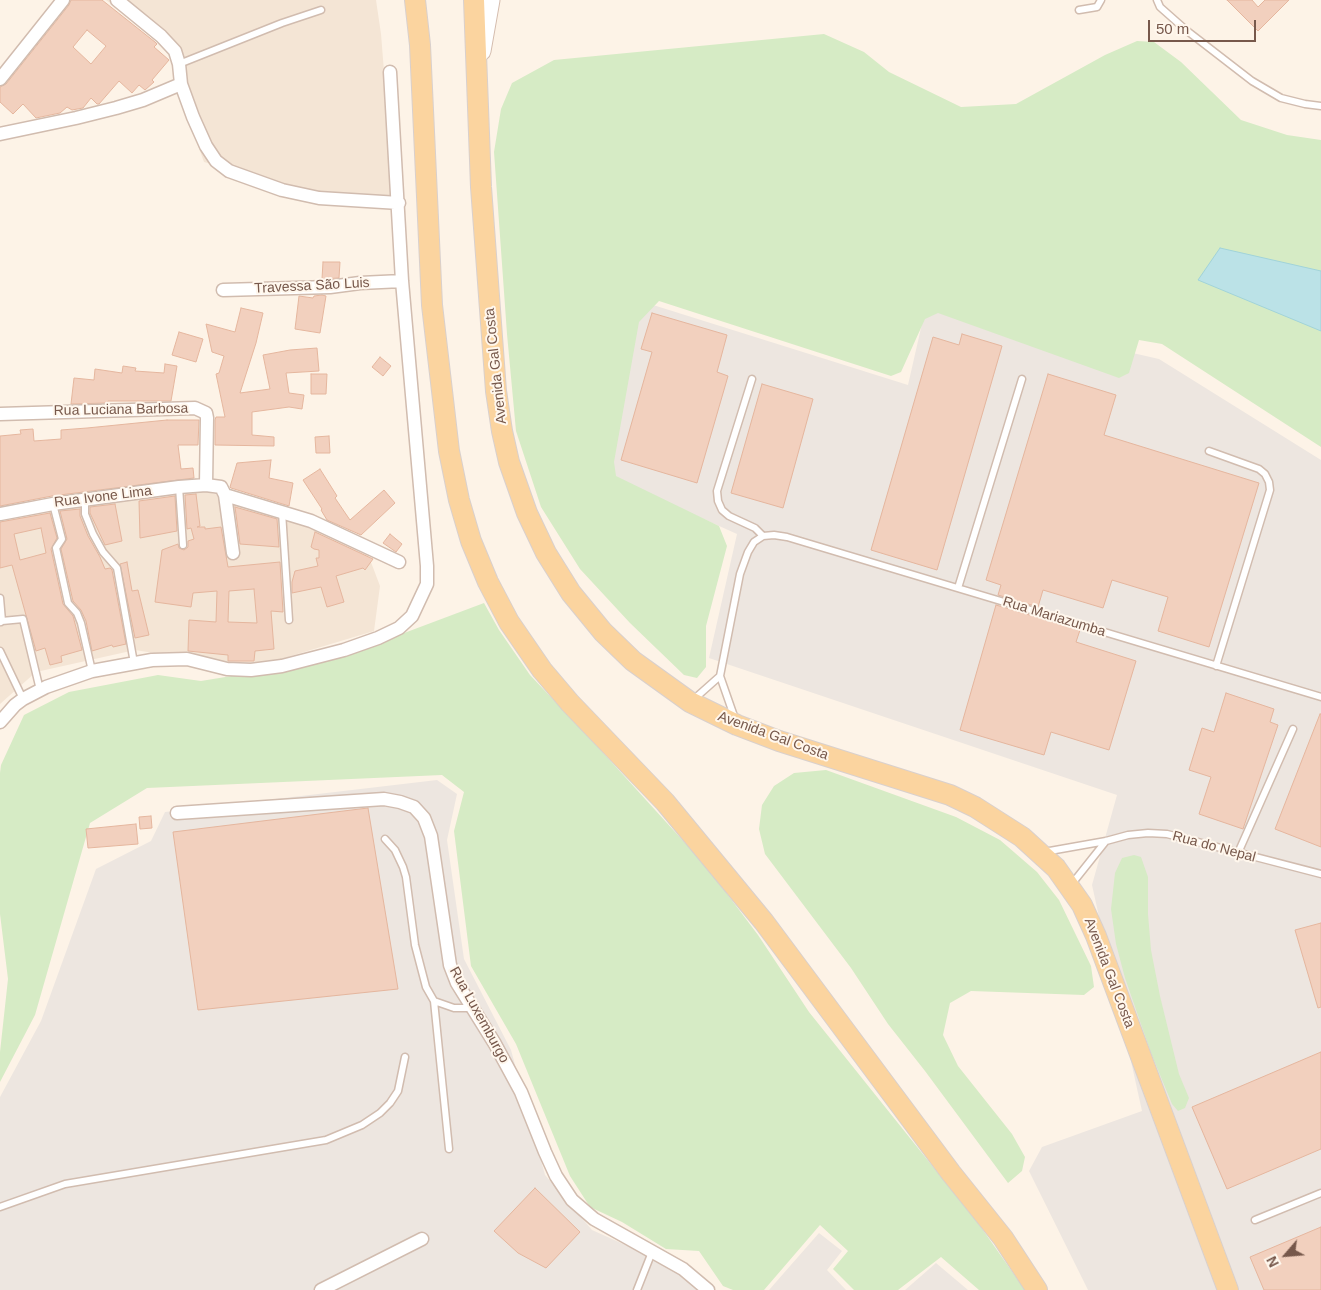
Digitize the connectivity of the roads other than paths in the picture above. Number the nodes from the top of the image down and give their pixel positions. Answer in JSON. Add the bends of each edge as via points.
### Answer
{"nodes":[{"id":1,"x":63,"y":0,"type":"edge"},
{"id":2,"x":117,"y":0,"type":"edge"},
{"id":3,"x":416,"y":0,"type":"edge"},
{"id":4,"x":474,"y":0,"type":"edge"},
{"id":5,"x":490,"y":0,"type":"edge"},
{"id":6,"x":1101,"y":0,"type":"edge"},
{"id":7,"x":1157,"y":0,"type":"edge"},
{"id":8,"x":321,"y":10,"type":"dead end"},
{"id":9,"x":1079,"y":10,"type":"dead end"},
{"id":10,"x":179,"y":64,"type":"junction"},
{"id":11,"x":390,"y":72,"type":"dead end"},
{"id":12,"x":0,"y":79,"type":"edge"},
{"id":13,"x":476,"y":82,"type":"junction"},
{"id":14,"x":181,"y":84,"type":"junction"},
{"id":15,"x":1321,"y":106,"type":"edge"},
{"id":16,"x":0,"y":134,"type":"edge"},
{"id":17,"x":399,"y":203,"type":"junction"},
{"id":18,"x":402,"y":281,"type":"junction"},
{"id":19,"x":223,"y":290,"type":"dead end"},
{"id":20,"x":752,"y":379,"type":"dead end"},
{"id":21,"x":1022,"y":379,"type":"dead end"},
{"id":22,"x":0,"y":414,"type":"edge"},
{"id":23,"x":1208,"y":451,"type":"dead end"},
{"id":24,"x":206,"y":485,"type":"junction"},
{"id":25,"x":179,"y":487,"type":"junction"},
{"id":26,"x":225,"y":495,"type":"junction"},
{"id":27,"x":85,"y":500,"type":"junction"},
{"id":28,"x":53,"y":504,"type":"junction"},
{"id":29,"x":282,"y":512,"type":"junction"},
{"id":30,"x":0,"y":514,"type":"edge"},
{"id":31,"x":763,"y":536,"type":"junction"},
{"id":32,"x":183,"y":545,"type":"dead end"},
{"id":33,"x":233,"y":553,"type":"dead end"},
{"id":34,"x":399,"y":562,"type":"dead end"},
{"id":35,"x":958,"y":588,"type":"junction"},
{"id":36,"x":0,"y":598,"type":"edge"},
{"id":37,"x":289,"y":620,"type":"dead end"},
{"id":38,"x":1,"y":622,"type":"edge"},
{"id":39,"x":0,"y":651,"type":"edge"},
{"id":40,"x":134,"y":663,"type":"junction"},
{"id":41,"x":1216,"y":666,"type":"junction"},
{"id":42,"x":92,"y":671,"type":"junction"},
{"id":43,"x":720,"y":676,"type":"junction"},
{"id":44,"x":40,"y":690,"type":"junction"},
{"id":45,"x":1321,"y":697,"type":"edge"},
{"id":46,"x":23,"y":699,"type":"junction"},
{"id":47,"x":690,"y":702,"type":"junction"},
{"id":48,"x":0,"y":722,"type":"edge"},
{"id":49,"x":737,"y":725,"type":"junction"},
{"id":50,"x":1293,"y":729,"type":"dead end"},
{"id":51,"x":177,"y":813,"type":"dead end"},
{"id":52,"x":385,"y":839,"type":"dead end"},
{"id":53,"x":1106,"y":841,"type":"junction"},
{"id":54,"x":1041,"y":852,"type":"junction"},
{"id":55,"x":1238,"y":853,"type":"junction"},
{"id":56,"x":1321,"y":874,"type":"edge"},
{"id":57,"x":1070,"y":886,"type":"junction"},
{"id":58,"x":434,"y":1001,"type":"junction"},
{"id":59,"x":472,"y":1008,"type":"junction"},
{"id":60,"x":405,"y":1057,"type":"dead end"},
{"id":61,"x":450,"y":1149,"type":"dead end"},
{"id":62,"x":1321,"y":1192,"type":"edge"},
{"id":63,"x":0,"y":1207,"type":"edge"},
{"id":64,"x":1255,"y":1220,"type":"dead end"},
{"id":65,"x":422,"y":1239,"type":"dead end"},
{"id":66,"x":652,"y":1251,"type":"junction"},
{"id":67,"x":321,"y":1290,"type":"edge"},
{"id":68,"x":637,"y":1290,"type":"edge"},
{"id":69,"x":708,"y":1290,"type":"edge"},
{"id":70,"x":1037,"y":1290,"type":"edge"},
{"id":71,"x":1228,"y":1290,"type":"edge"}],
"edges":[{"from":1,"to":12,"type":"street"},
{"from":2,"to":10,"type":"street","via":[[161,36],[174,51]]},
{"from":3,"to":70,"type":"main road","via":[[432,305],[449,451],[471,541],[488,582],[509,622],[542,670],[665,802],[764,922],[1003,1238]]},
{"from":4,"to":13,"type":"main road"},
{"from":5,"to":13,"type":"main road","name":"Avenida Gal Costa"},
{"from":6,"to":9,"type":"lane","via":[[1097,7]]},
{"from":7,"to":15,"type":"lane","via":[[1160,7],[1186,30],[1252,82],[1281,98]]},
{"from":8,"to":10,"type":"lane"},
{"from":10,"to":14,"type":"street"},
{"from":11,"to":17,"type":"street"},
{"from":13,"to":47,"type":"main road","name":"Avenida Gal Costa","via":[[496,391],[512,471],[546,553],[571,593],[602,632],[633,661]]},
{"from":14,"to":16,"type":"street","via":[[116,108]]},
{"from":14,"to":17,"type":"street","via":[[206,146],[216,161],[229,171],[282,190],[319,198]]},
{"from":17,"to":18,"type":"street"},
{"from":18,"to":19,"type":"street","name":"Travessa São Luis"},
{"from":18,"to":40,"type":"street","via":[[427,566],[427,584],[412,616],[378,638],[282,666],[227,669],[187,659]]},
{"from":20,"to":31,"type":"lane","via":[[717,491],[722,510]]},
{"from":21,"to":35,"type":"lane"},
{"from":22,"to":24,"type":"street","name":"Rua Luciana Barbosa","via":[[195,408],[206,413],[208,418]]},
{"from":23,"to":41,"type":"lane","via":[[1259,469],[1265,474],[1270,490]]},
{"from":24,"to":25,"type":"street","name":"Rua Ivone Lima"},
{"from":24,"to":26,"type":"street","via":[[221,486]]},
{"from":25,"to":27,"type":"street","name":"Rua Ivone Lima"},
{"from":25,"to":32,"type":"lane"},
{"from":26,"to":29,"type":"street"},
{"from":26,"to":33,"type":"street"},
{"from":27,"to":28,"type":"street","name":"Rua Ivone Lima"},
{"from":27,"to":40,"type":"lane","via":[[85,514],[93,534],[103,552],[118,568]]},
{"from":28,"to":30,"type":"street","name":"Rua Ivone Lima"},
{"from":28,"to":42,"type":"lane","via":[[62,539],[56,548],[68,603],[81,623]]},
{"from":29,"to":34,"type":"street","via":[[312,521]]},
{"from":29,"to":37,"type":"lane"},
{"from":31,"to":35,"type":"lane","name":"Rua Mariazumba","via":[[787,537]]},
{"from":31,"to":43,"type":"lane","via":[[754,542],[740,574]]},
{"from":35,"to":41,"type":"lane","name":"Rua Mariazumba"},
{"from":36,"to":38,"type":"lane"},
{"from":38,"to":44,"type":"lane","via":[[23,619]]},
{"from":39,"to":46,"type":"lane"},
{"from":40,"to":42,"type":"street"},
{"from":41,"to":45,"type":"lane","name":"Rua Mariazumba"},
{"from":42,"to":44,"type":"street"},
{"from":43,"to":47,"type":"lane"},
{"from":43,"to":49,"type":"lane"},
{"from":44,"to":46,"type":"street"},
{"from":46,"to":48,"type":"street"},
{"from":47,"to":49,"type":"main road","name":"Avenida Gal Costa"},
{"from":49,"to":54,"type":"main road","name":"Avenida Gal Costa","via":[[950,795],[1002,824]]},
{"from":50,"to":55,"type":"lane"},
{"from":51,"to":59,"type":"street","name":"Rua Luxemburgo","via":[[384,799],[414,808],[424,818],[431,836],[450,965]]},
{"from":52,"to":58,"type":"lane","via":[[396,850],[404,866],[415,944],[426,987]]},
{"from":53,"to":54,"type":"lane","name":"Rua do Nepal"},
{"from":53,"to":55,"type":"lane","name":"Rua do Nepal","via":[[1128,835],[1167,834]]},
{"from":53,"to":57,"type":"lane"},
{"from":54,"to":57,"type":"main road","name":"Avenida Gal Costa"},
{"from":55,"to":56,"type":"lane","name":"Rua do Nepal"},
{"from":57,"to":71,"type":"main road","name":"Avenida Gal Costa","via":[[1096,936]]},
{"from":58,"to":59,"type":"lane","via":[[454,1008]]},
{"from":58,"to":61,"type":"lane"},
{"from":59,"to":66,"type":"street","name":"Rua Luxemburgo","via":[[521,1092],[556,1176],[572,1200],[594,1219]]},
{"from":60,"to":63,"type":"lane","via":[[398,1090],[390,1103],[362,1125],[326,1140],[65,1184]]},
{"from":62,"to":64,"type":"lane"},
{"from":65,"to":67,"type":"street"},
{"from":66,"to":68,"type":"lane"},
{"from":66,"to":69,"type":"street","name":"Rua Luxemburgo","via":[[683,1269]]}]}
